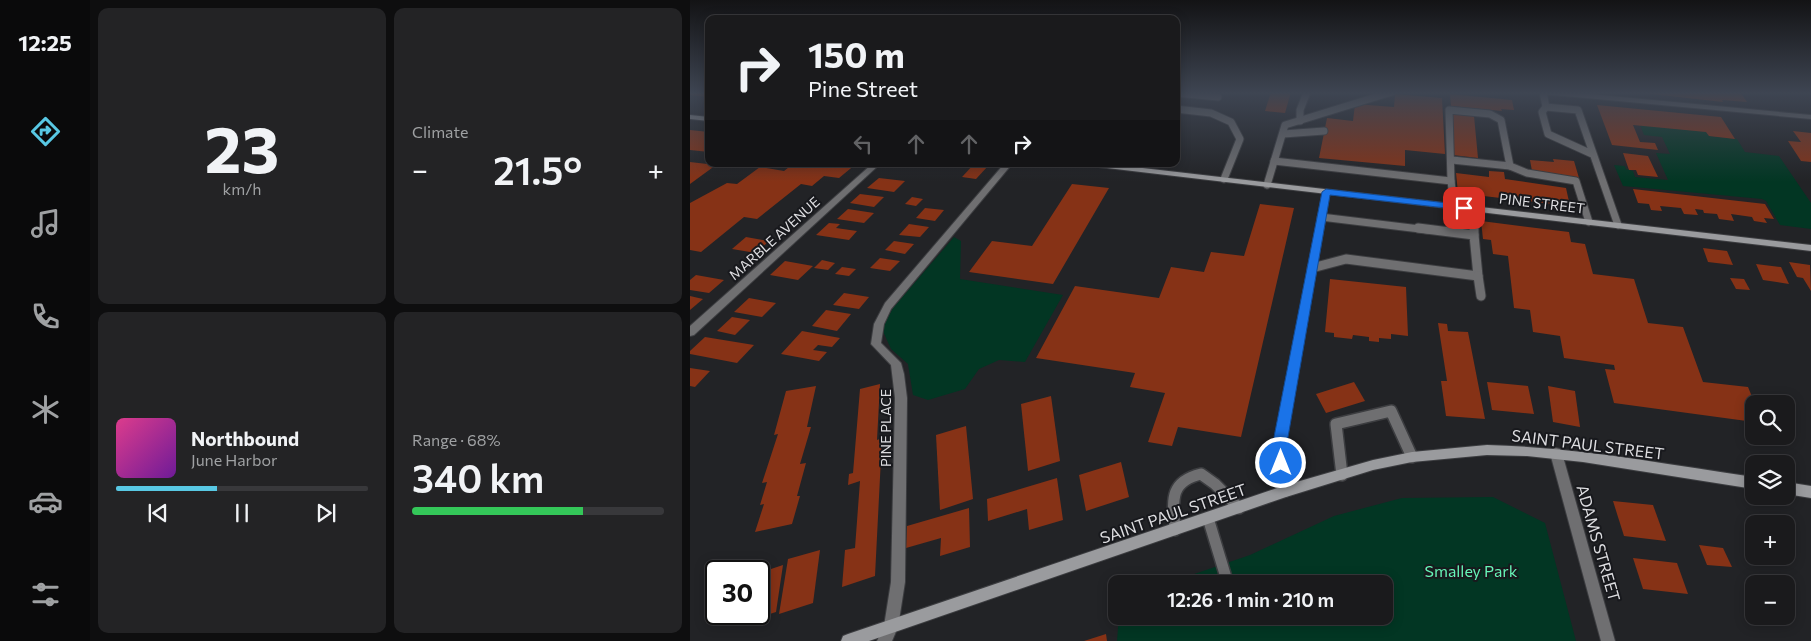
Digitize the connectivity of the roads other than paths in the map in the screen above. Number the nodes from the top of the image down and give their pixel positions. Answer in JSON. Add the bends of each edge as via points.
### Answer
{"nodes":[{"id":1,"x":1231,"y":122,"type":"edge"},
{"id":2,"x":1297,"y":122,"type":"edge"},
{"id":3,"x":1450,"y":122,"type":"edge"},
{"id":4,"x":1501,"y":122,"type":"edge"},
{"id":5,"x":1545,"y":122,"type":"edge"},
{"id":6,"x":1582,"y":122,"type":"edge"},
{"id":7,"x":1324,"y":131,"type":"dead end"},
{"id":8,"x":1283,"y":134,"type":"junction"},
{"id":9,"x":1592,"y":154,"type":"junction"},
{"id":10,"x":1452,"y":160,"type":"junction"},
{"id":11,"x":1274,"y":161,"type":"junction"},
{"id":12,"x":1510,"y":166,"type":"junction"},
{"id":13,"x":873,"y":167,"type":"edge"},
{"id":14,"x":1005,"y":167,"type":"edge"},
{"id":15,"x":1115,"y":167,"type":"edge"},
{"id":16,"x":1224,"y":180,"type":"junction"},
{"id":17,"x":1451,"y":181,"type":"junction"},
{"id":18,"x":1267,"y":185,"type":"junction"},
{"id":19,"x":1326,"y":192,"type":"junction"},
{"id":20,"x":1454,"y":206,"type":"junction"},
{"id":21,"x":1475,"y":209,"type":"junction"},
{"id":22,"x":1322,"y":217,"type":"junction"},
{"id":23,"x":1589,"y":222,"type":"junction"},
{"id":24,"x":1618,"y":225,"type":"junction"},
{"id":25,"x":1474,"y":235,"type":"junction"},
{"id":26,"x":1811,"y":248,"type":"edge"},
{"id":27,"x":1312,"y":268,"type":"junction"},
{"id":28,"x":1478,"y":276,"type":"junction"},
{"id":29,"x":1480,"y":296,"type":"dead end"},
{"id":30,"x":690,"y":332,"type":"edge"},
{"id":31,"x":1556,"y":453,"type":"junction"},
{"id":32,"x":1412,"y":457,"type":"junction"},
{"id":33,"x":1342,"y":475,"type":"junction"},
{"id":34,"x":1745,"y":482,"type":"edge"},
{"id":35,"x":1795,"y":489,"type":"edge"},
{"id":36,"x":1286,"y":491,"type":"junction"},
{"id":37,"x":1811,"y":492,"type":"edge"},
{"id":38,"x":1239,"y":508,"type":"junction"},
{"id":39,"x":1208,"y":518,"type":"junction"},
{"id":40,"x":1175,"y":530,"type":"junction"},
{"id":41,"x":1226,"y":575,"type":"edge"},
{"id":42,"x":891,"y":627,"type":"junction"},
{"id":43,"x":848,"y":641,"type":"edge"},
{"id":44,"x":884,"y":641,"type":"edge"},
{"id":45,"x":1608,"y":641,"type":"edge"}],
"edges":[{"from":1,"to":16,"type":"lane","via":[[1240,139]]},
{"from":2,"to":8,"type":"lane","via":[[1286,125]]},
{"from":3,"to":10,"type":"lane"},
{"from":4,"to":12,"type":"lane"},
{"from":5,"to":9,"type":"lane","via":[[1548,134]]},
{"from":6,"to":9,"type":"lane"},
{"from":7,"to":8,"type":"lane"},
{"from":8,"to":11,"type":"lane"},
{"from":9,"to":24,"type":"lane"},
{"from":10,"to":12,"type":"lane"},
{"from":10,"to":17,"type":"lane"},
{"from":11,"to":17,"type":"lane"},
{"from":11,"to":18,"type":"lane"},
{"from":12,"to":23,"type":"lane","via":[[1527,173],[1576,181]]},
{"from":13,"to":30,"type":"street","name":"MARBLE AVENUE"},
{"from":14,"to":42,"type":"street","name":"PINE PLACE","via":[[888,306],[876,330],[876,344],[896,363],[901,398],[898,582]]},
{"from":15,"to":16,"type":"main road","name":"PINE STREET"},
{"from":16,"to":18,"type":"main road","name":"PINE STREET"},
{"from":17,"to":20,"type":"lane"},
{"from":18,"to":19,"type":"main road","name":"PINE STREET"},
{"from":19,"to":20,"type":"main road","name":"PINE STREET"},
{"from":19,"to":22,"type":"street"},
{"from":20,"to":21,"type":"main road","name":"PINE STREET"},
{"from":21,"to":23,"type":"main road","name":"PINE STREET"},
{"from":21,"to":25,"type":"lane"},
{"from":22,"to":25,"type":"lane"},
{"from":22,"to":27,"type":"street"},
{"from":23,"to":24,"type":"main road","name":"PINE STREET"},
{"from":24,"to":26,"type":"main road","name":"PINE STREET"},
{"from":25,"to":28,"type":"lane"},
{"from":27,"to":28,"type":"lane","via":[[1346,259]]},
{"from":27,"to":36,"type":"street","via":[[1281,437]]},
{"from":28,"to":29,"type":"lane"},
{"from":31,"to":32,"type":"main road","name":"SAINT PAUL STREET","via":[[1488,450]]},
{"from":31,"to":34,"type":"main road","name":"SAINT PAUL STREET"},
{"from":31,"to":45,"type":"street","name":"ADAMS STREET"},
{"from":32,"to":33,"type":"main road","name":"SAINT PAUL STREET"},
{"from":32,"to":33,"type":"lane","via":[[1391,410],[1336,424]]},
{"from":33,"to":36,"type":"main road","name":"SAINT PAUL STREET"},
{"from":35,"to":37,"type":"main road"},
{"from":36,"to":38,"type":"main road","name":"SAINT PAUL STREET"},
{"from":38,"to":39,"type":"main road","name":"SAINT PAUL STREET"},
{"from":38,"to":40,"type":"lane","via":[[1201,474],[1189,475],[1172,497]]},
{"from":39,"to":40,"type":"main road","name":"SAINT PAUL STREET"},
{"from":39,"to":41,"type":"lane"},
{"from":40,"to":42,"type":"main road","name":"SAINT PAUL STREET"},
{"from":42,"to":43,"type":"main road","name":"SAINT PAUL STREET"},
{"from":42,"to":44,"type":"street","name":"PINE PLACE"}]}
